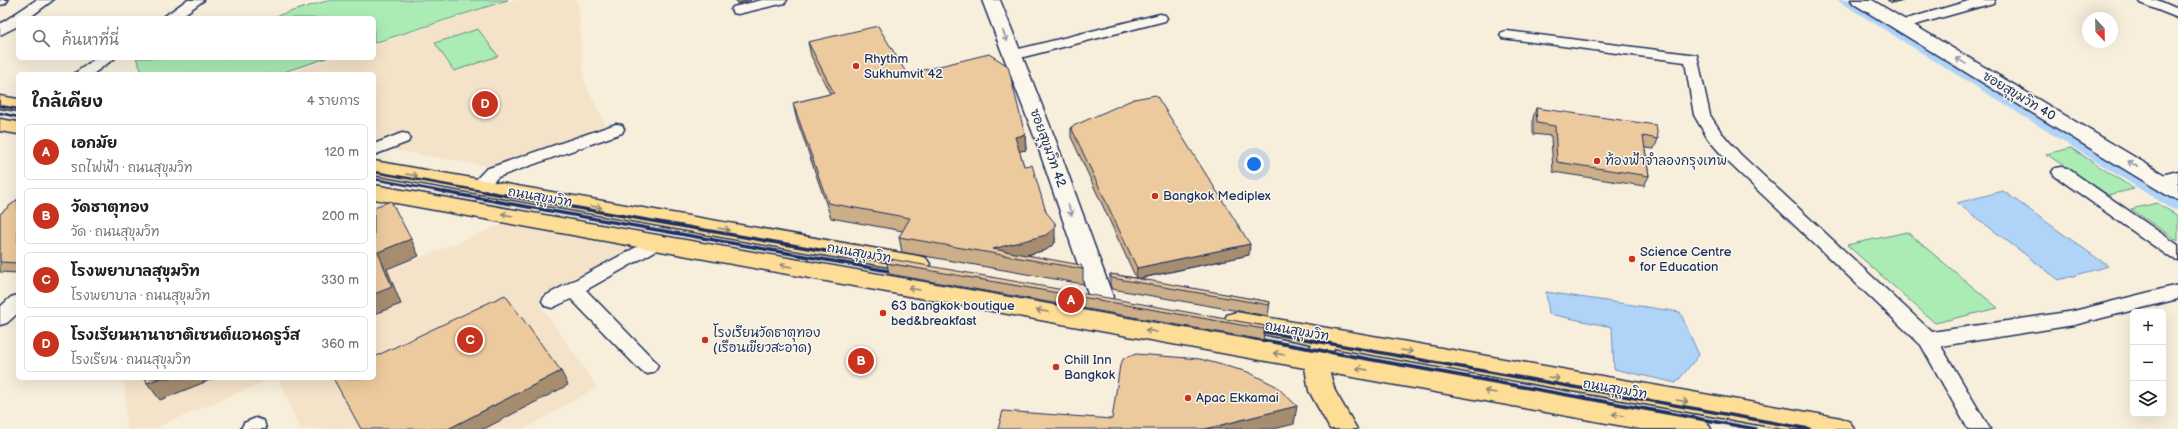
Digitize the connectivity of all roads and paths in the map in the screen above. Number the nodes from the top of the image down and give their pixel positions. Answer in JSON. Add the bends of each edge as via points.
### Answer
{"nodes":[{"id":1,"x":46,"y":0,"type":"edge"},
{"id":2,"x":196,"y":0,"type":"edge"},
{"id":3,"x":780,"y":0,"type":"edge"},
{"id":4,"x":991,"y":0,"type":"edge"},
{"id":5,"x":1860,"y":0,"type":"edge"},
{"id":6,"x":1988,"y":0,"type":"edge"},
{"id":7,"x":2145,"y":0,"type":"edge"},
{"id":8,"x":738,"y":10,"type":"dead end"},
{"id":9,"x":2178,"y":14,"type":"edge"},
{"id":10,"x":21,"y":16,"type":"edge"},
{"id":11,"x":172,"y":16,"type":"edge"},
{"id":12,"x":1160,"y":18,"type":"dead end"},
{"id":13,"x":16,"y":19,"type":"edge"},
{"id":14,"x":1901,"y":25,"type":"junction"},
{"id":15,"x":0,"y":31,"type":"edge"},
{"id":16,"x":1507,"y":35,"type":"dead end"},
{"id":17,"x":1012,"y":55,"type":"junction"},
{"id":18,"x":104,"y":60,"type":"edge"},
{"id":19,"x":85,"y":72,"type":"edge"},
{"id":20,"x":0,"y":102,"type":"edge"},
{"id":21,"x":16,"y":105,"type":"edge"},
{"id":22,"x":0,"y":125,"type":"edge"},
{"id":23,"x":16,"y":128,"type":"edge"},
{"id":24,"x":616,"y":129,"type":"dead end"},
{"id":25,"x":402,"y":138,"type":"dead end"},
{"id":26,"x":376,"y":149,"type":"edge"},
{"id":27,"x":376,"y":168,"type":"edge"},
{"id":28,"x":2061,"y":172,"type":"dead end"},
{"id":29,"x":2169,"y":178,"type":"edge"},
{"id":30,"x":479,"y":186,"type":"junction"},
{"id":31,"x":376,"y":192,"type":"edge"},
{"id":32,"x":2178,"y":192,"type":"edge"},
{"id":33,"x":558,"y":200,"type":"junction"},
{"id":34,"x":538,"y":221,"type":"junction"},
{"id":35,"x":657,"y":242,"type":"junction"},
{"id":36,"x":2178,"y":254,"type":"edge"},
{"id":37,"x":937,"y":267,"type":"edge"},
{"id":38,"x":573,"y":289,"type":"junction"},
{"id":39,"x":1078,"y":292,"type":"edge"},
{"id":40,"x":2178,"y":292,"type":"edge"},
{"id":41,"x":1112,"y":299,"type":"junction"},
{"id":42,"x":552,"y":300,"type":"dead end"},
{"id":43,"x":16,"y":304,"type":"edge"},
{"id":44,"x":1214,"y":317,"type":"edge"},
{"id":45,"x":0,"y":318,"type":"edge"},
{"id":46,"x":1094,"y":321,"type":"junction"},
{"id":47,"x":1327,"y":336,"type":"junction"},
{"id":48,"x":1928,"y":340,"type":"junction"},
{"id":49,"x":1317,"y":361,"type":"junction"},
{"id":50,"x":648,"y":366,"type":"dead end"},
{"id":51,"x":1344,"y":429,"type":"edge"},
{"id":52,"x":1698,"y":429,"type":"edge"},
{"id":53,"x":1841,"y":429,"type":"edge"},
{"id":54,"x":1979,"y":429,"type":"edge"}],
"edges":[{"from":1,"to":10,"type":"street"},
{"from":2,"to":11,"type":"street"},
{"from":3,"to":8,"type":"street"},
{"from":4,"to":17,"type":"street","name":"ซอยสุขุมวิท 42","one_way":true},
{"from":5,"to":14,"type":"street","name":"ซอยสุขุมวิท 40"},
{"from":6,"to":14,"type":"street"},
{"from":7,"to":9,"type":"street"},
{"from":12,"to":17,"type":"street"},
{"from":13,"to":15,"type":"street"},
{"from":29,"to":14,"type":"street","name":"ซอยสุขุมวิท 40","one_way":true},
{"from":16,"to":48,"type":"street","via":[[1692,58],[1702,115],[1714,135],[1734,158]]},
{"from":17,"to":41,"type":"street","name":"ซอยสุขุมวิท 42","one_way":true},
{"from":18,"to":19,"type":"street"},
{"from":20,"to":21,"type":"main road"},
{"from":22,"to":23,"type":"main road"},
{"from":24,"to":30,"type":"street","via":[[492,174]]},
{"from":25,"to":26,"type":"street"},
{"from":27,"to":30,"type":"main road","name":"ถนนสุขุมวิท","one_way":true},
{"from":28,"to":36,"type":"street"},
{"from":29,"to":32,"type":"street","name":"ซอยสุขุมวิท 40"},
{"from":30,"to":33,"type":"main road","name":"ถนนสุขุมวิท"},
{"from":34,"to":31,"type":"main road","name":"ถนนสุขุมวิท","one_way":true},
{"from":33,"to":34,"type":"main road"},
{"from":33,"to":37,"type":"main road","name":"ถนนสุขุมวิท","one_way":true},
{"from":34,"to":35,"type":"main road","name":"ถนนสุขุมวิท"},
{"from":35,"to":38,"type":"street"},
{"from":46,"to":35,"type":"main road","name":"ถนนสุขุมวิท","one_way":true},
{"from":38,"to":42,"type":"street"},
{"from":38,"to":50,"type":"street"},
{"from":39,"to":41,"type":"main road"},
{"from":40,"to":48,"type":"street","via":[[2074,318]]},
{"from":41,"to":46,"type":"main road"},
{"from":43,"to":45,"type":"street"},
{"from":44,"to":47,"type":"main road","name":"ถนนสุขุมวิท"},
{"from":49,"to":46,"type":"main road","name":"ถนนสุขุมวิท","one_way":true},
{"from":47,"to":49,"type":"main road"},
{"from":47,"to":53,"type":"main road","name":"ถนนสุขุมวิท","one_way":true},
{"from":48,"to":54,"type":"street"},
{"from":49,"to":51,"type":"main road","via":[[1321,393]]},
{"from":52,"to":49,"type":"main road","name":"ถนนสุขุมวิท","one_way":true}]}
